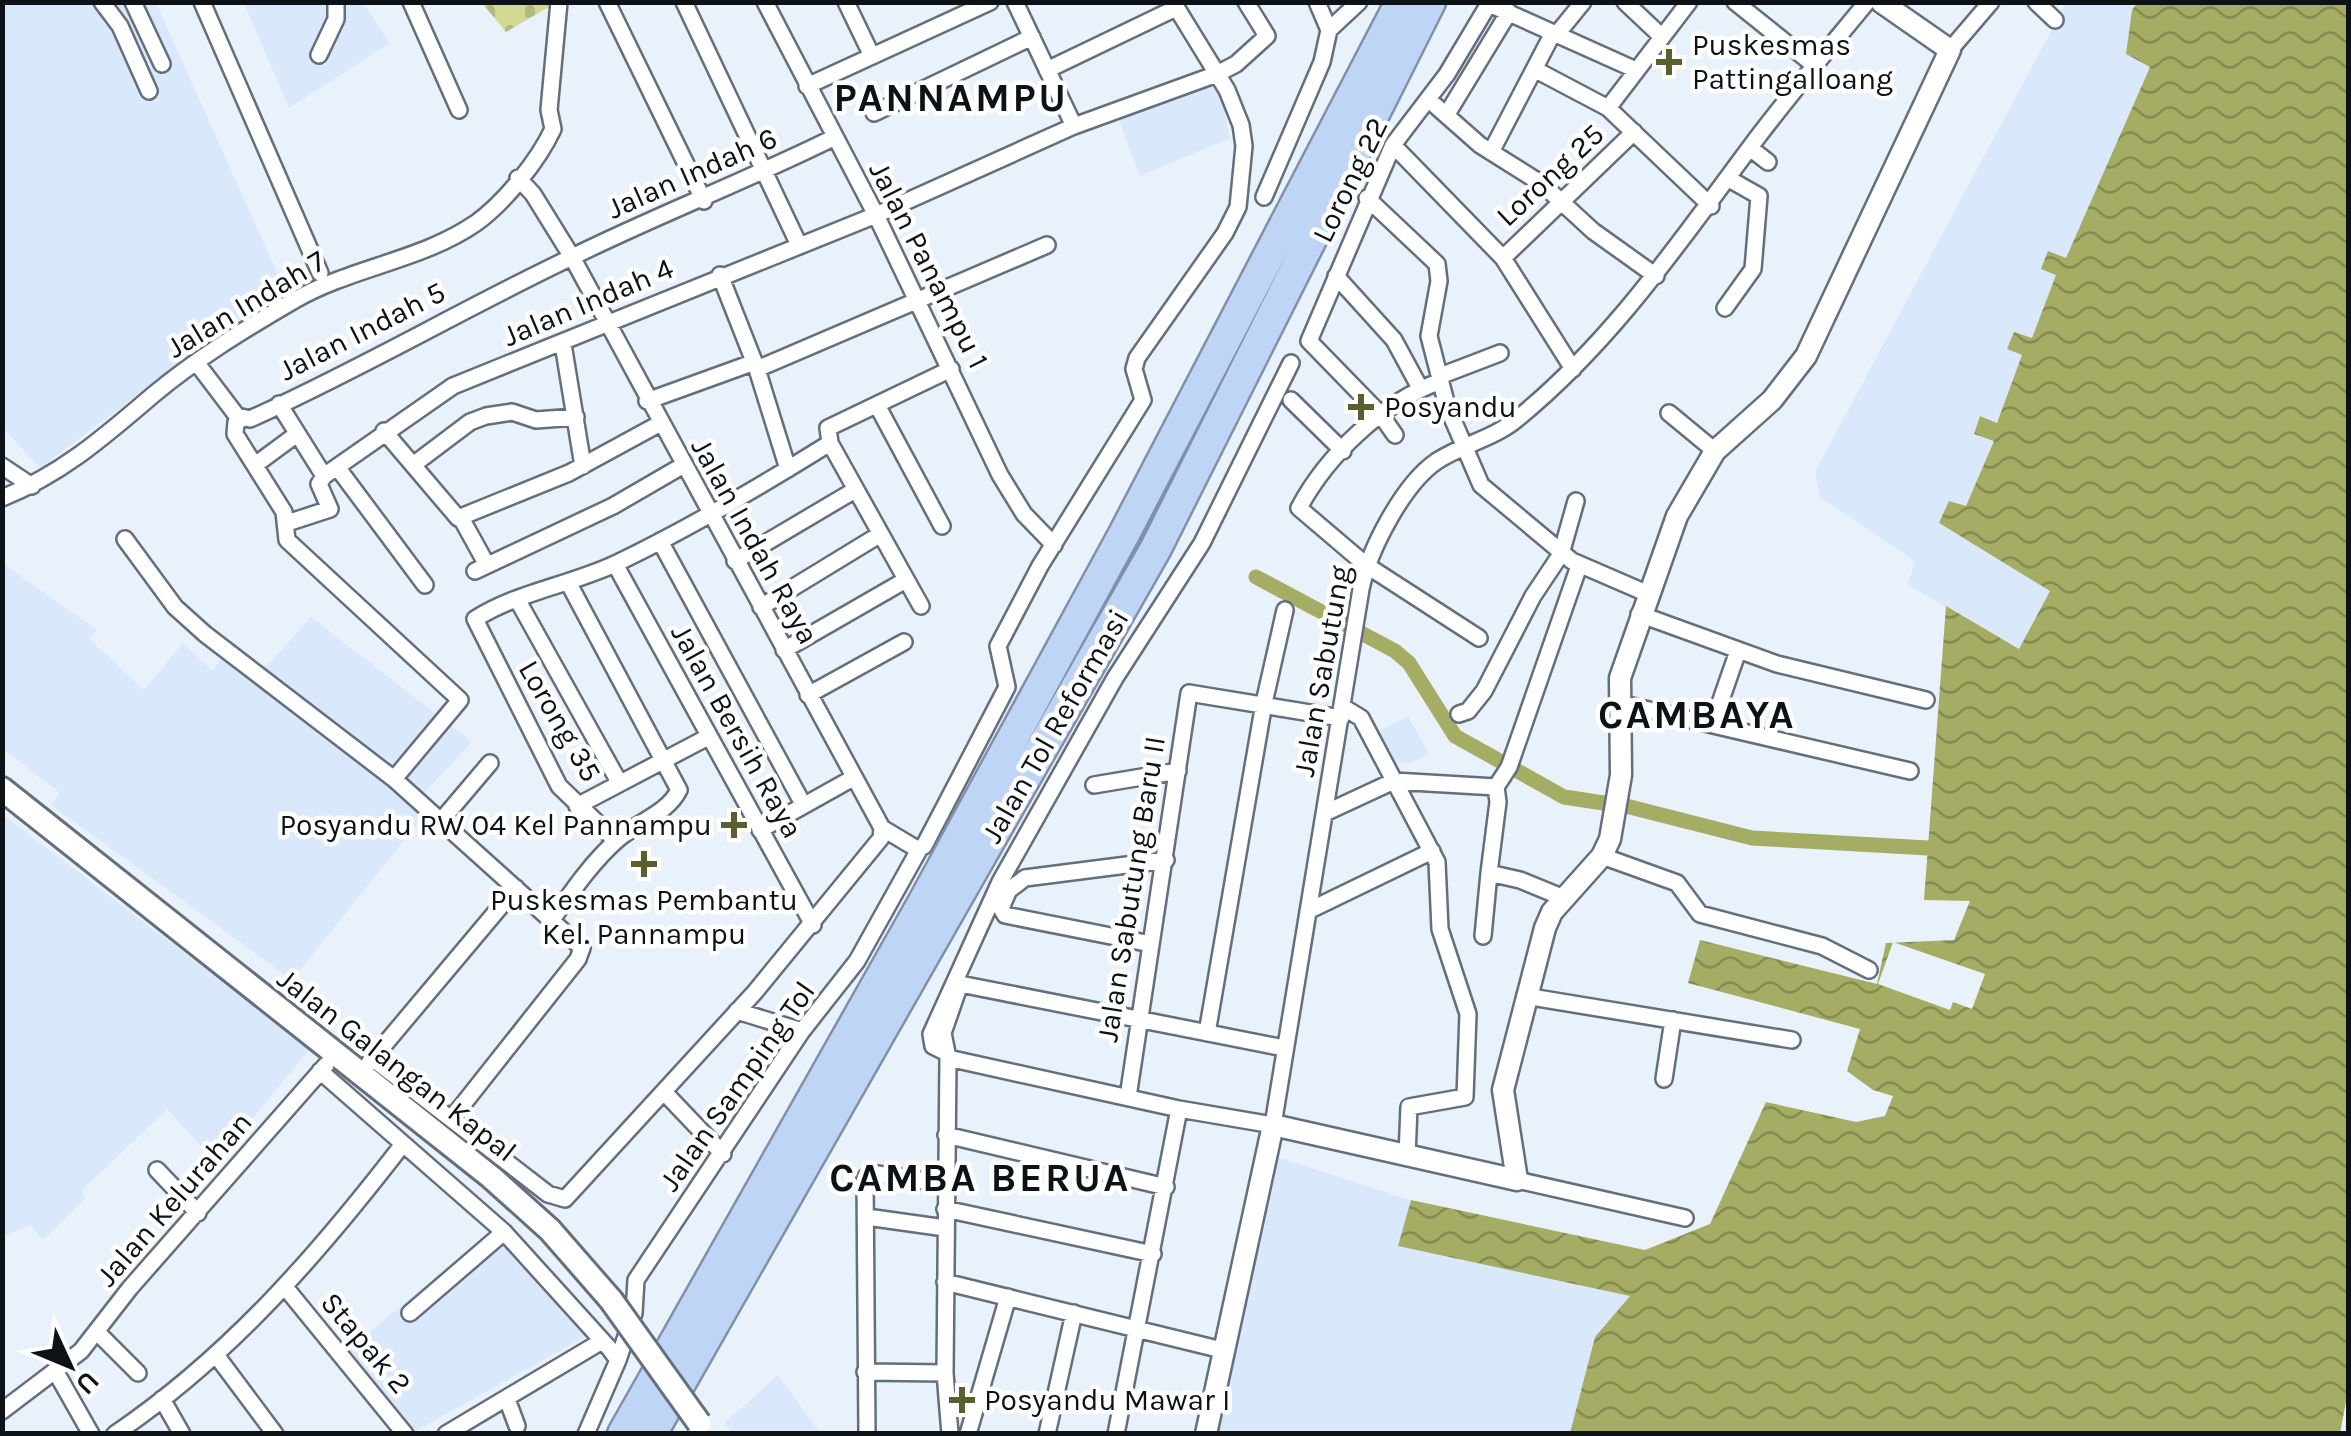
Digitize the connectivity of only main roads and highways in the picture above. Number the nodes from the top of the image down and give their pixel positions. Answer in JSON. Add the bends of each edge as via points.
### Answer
{"nodes":[{"id":1,"x":1400,"y":2,"type":"edge"},
{"id":2,"x":1430,"y":2,"type":"edge"},
{"id":3,"x":2,"y":789,"type":"edge"},
{"id":4,"x":944,"y":920,"type":"junction"},
{"id":5,"x":693,"y":1430,"type":"edge"},
{"id":6,"x":623,"y":1434,"type":"edge"},
{"id":7,"x":651,"y":1434,"type":"edge"}],
"edges":[{"from":1,"to":6,"type":"highway","name":"Jalan Tol Reformasi","via":[[1087,602]]},
{"from":2,"to":4,"type":"highway","name":"Jalan Tol Reformasi","via":[[1156,548]]},
{"from":3,"to":5,"type":"main road","name":"Jalan Galangan Kapal","bridge":true,"via":[[328,1063],[366,1066],[522,1203],[611,1300]]},
{"from":4,"to":5,"type":"highway"},
{"from":4,"to":7,"type":"highway","name":"Jalan Tol Reformasi"}]}
